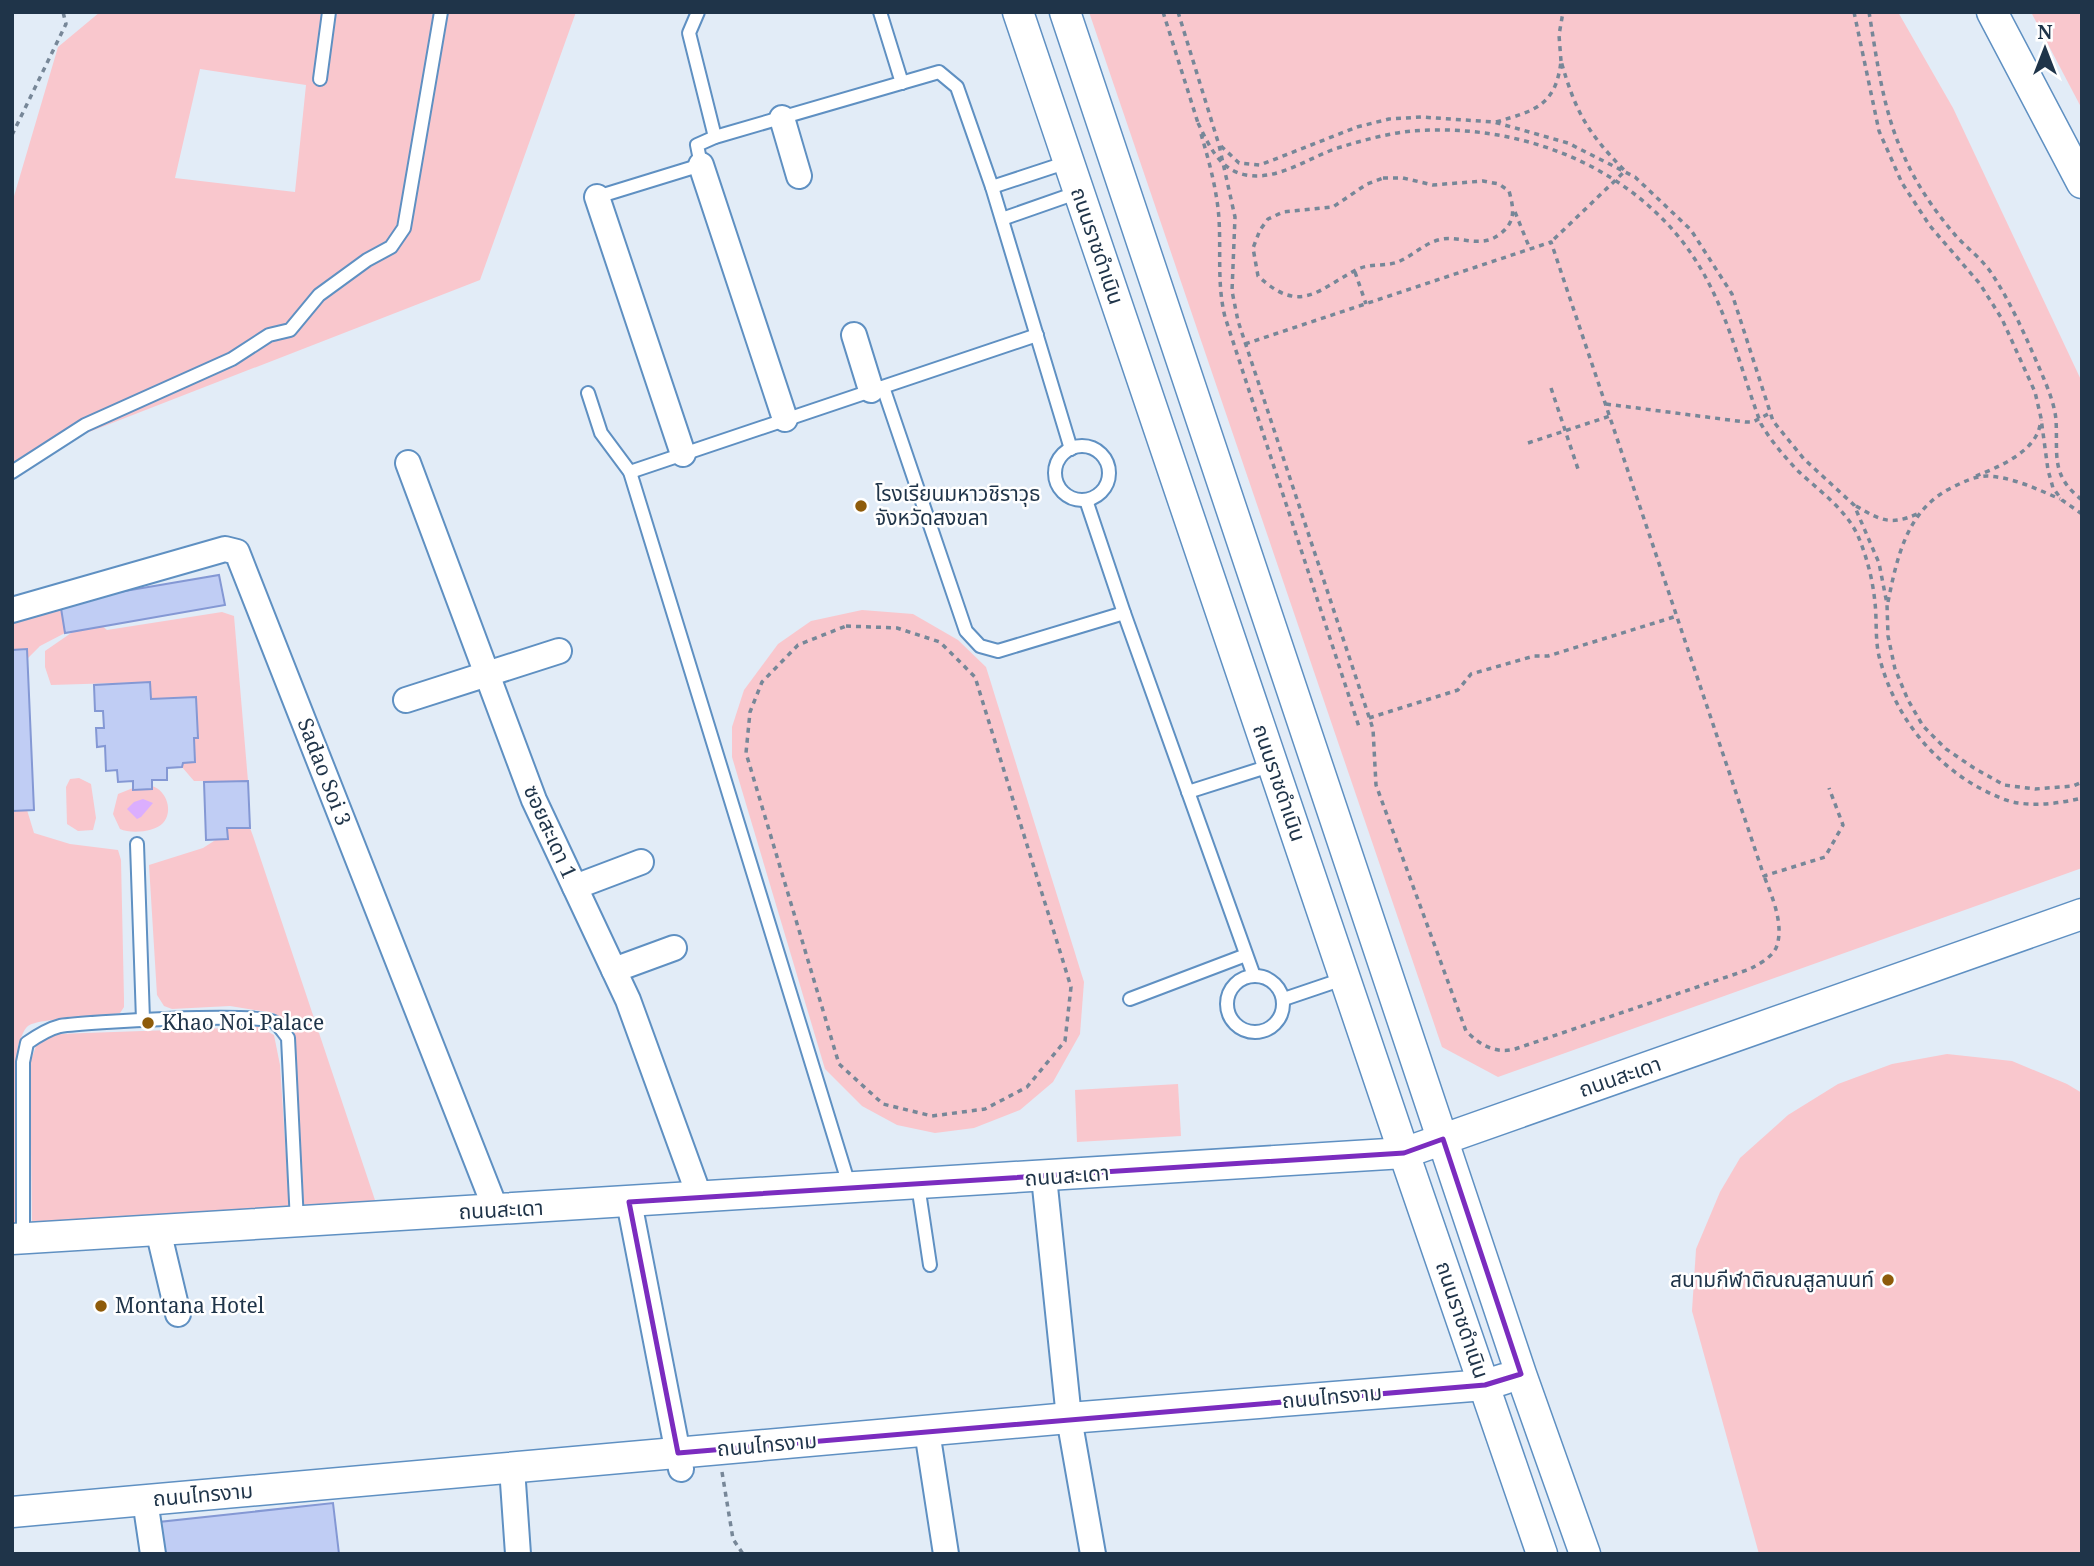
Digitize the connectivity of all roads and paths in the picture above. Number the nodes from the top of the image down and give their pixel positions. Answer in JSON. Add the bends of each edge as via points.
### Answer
{"nodes":[{"id":1,"x":64,"y":12,"type":"edge"},
{"id":2,"x":329,"y":12,"type":"edge"},
{"id":3,"x":441,"y":12,"type":"edge"},
{"id":4,"x":698,"y":12,"type":"edge"},
{"id":5,"x":880,"y":12,"type":"edge"},
{"id":6,"x":1018,"y":12,"type":"edge"},
{"id":7,"x":1065,"y":12,"type":"edge"},
{"id":8,"x":1163,"y":12,"type":"edge"},
{"id":9,"x":1178,"y":12,"type":"edge"},
{"id":10,"x":1563,"y":12,"type":"edge"},
{"id":11,"x":1854,"y":12,"type":"edge"},
{"id":12,"x":1869,"y":12,"type":"edge"},
{"id":13,"x":1992,"y":12,"type":"edge"},
{"id":14,"x":1561,"y":61,"type":"junction"},
{"id":15,"x":320,"y":79,"type":"dead end"},
{"id":16,"x":902,"y":83,"type":"junction"},
{"id":17,"x":782,"y":118,"type":"junction"},
{"id":18,"x":1494,"y":122,"type":"junction"},
{"id":19,"x":1198,"y":123,"type":"junction"},
{"id":20,"x":12,"y":135,"type":"edge"},
{"id":21,"x":715,"y":137,"type":"junction"},
{"id":22,"x":1219,"y":145,"type":"junction"},
{"id":23,"x":1069,"y":162,"type":"junction"},
{"id":24,"x":701,"y":165,"type":"junction"},
{"id":25,"x":1625,"y":171,"type":"junction"},
{"id":26,"x":799,"y":176,"type":"dead end"},
{"id":27,"x":2082,"y":183,"type":"edge"},
{"id":28,"x":992,"y":187,"type":"junction"},
{"id":29,"x":1079,"y":192,"type":"junction"},
{"id":30,"x":597,"y":197,"type":"joint"},
{"id":31,"x":1514,"y":210,"type":"junction"},
{"id":32,"x":1002,"y":219,"type":"junction"},
{"id":33,"x":1551,"y":242,"type":"junction"},
{"id":34,"x":1530,"y":249,"type":"junction"},
{"id":35,"x":1355,"y":272,"type":"junction"},
{"id":36,"x":1366,"y":304,"type":"junction"},
{"id":37,"x":853,"y":335,"type":"dead end"},
{"id":38,"x":1037,"y":335,"type":"junction"},
{"id":39,"x":1245,"y":344,"type":"junction"},
{"id":40,"x":877,"y":388,"type":"junction"},
{"id":41,"x":1551,"y":388,"type":"dead end"},
{"id":42,"x":588,"y":393,"type":"dead end"},
{"id":43,"x":1606,"y":404,"type":"junction"},
{"id":44,"x":1770,"y":413,"type":"junction"},
{"id":45,"x":1610,"y":416,"type":"junction"},
{"id":46,"x":2041,"y":418,"type":"junction"},
{"id":47,"x":785,"y":419,"type":"junction"},
{"id":48,"x":1528,"y":443,"type":"dead end"},
{"id":49,"x":1071,"y":449,"type":"junction"},
{"id":50,"x":682,"y":454,"type":"junction"},
{"id":51,"x":408,"y":463,"type":"dead end"},
{"id":52,"x":1578,"y":469,"type":"dead end"},
{"id":53,"x":12,"y":472,"type":"edge"},
{"id":54,"x":630,"y":472,"type":"junction"},
{"id":55,"x":1966,"y":480,"type":"junction"},
{"id":56,"x":1086,"y":500,"type":"junction"},
{"id":57,"x":2062,"y":500,"type":"junction"},
{"id":58,"x":2082,"y":500,"type":"edge"},
{"id":59,"x":1854,"y":505,"type":"junction"},
{"id":60,"x":1918,"y":513,"type":"junction"},
{"id":61,"x":2082,"y":514,"type":"edge"},
{"id":62,"x":1887,"y":604,"type":"junction"},
{"id":63,"x":12,"y":610,"type":"edge"},
{"id":64,"x":1124,"y":613,"type":"junction"},
{"id":65,"x":1677,"y":617,"type":"junction"},
{"id":66,"x":559,"y":651,"type":"dead end"},
{"id":67,"x":488,"y":672,"type":"junction"},
{"id":68,"x":406,"y":700,"type":"dead end"},
{"id":69,"x":1369,"y":718,"type":"junction"},
{"id":70,"x":1360,"y":730,"type":"dead end"},
{"id":71,"x":1273,"y":765,"type":"junction"},
{"id":72,"x":2082,"y":782,"type":"edge"},
{"id":73,"x":1829,"y":788,"type":"dead end"},
{"id":74,"x":1188,"y":792,"type":"junction"},
{"id":75,"x":2082,"y":798,"type":"edge"},
{"id":76,"x":137,"y":844,"type":"dead end"},
{"id":77,"x":641,"y":862,"type":"dead end"},
{"id":78,"x":1764,"y":876,"type":"junction"},
{"id":79,"x":575,"y":887,"type":"junction"},
{"id":80,"x":2082,"y":914,"type":"edge"},
{"id":81,"x":674,"y":948,"type":"dead end"},
{"id":82,"x":1246,"y":955,"type":"junction"},
{"id":83,"x":614,"y":970,"type":"junction"},
{"id":84,"x":1254,"y":976,"type":"junction"},
{"id":85,"x":1346,"y":978,"type":"junction"},
{"id":86,"x":1130,"y":999,"type":"dead end"},
{"id":87,"x":1284,"y":999,"type":"junction"},
{"id":88,"x":144,"y":1020,"type":"junction"},
{"id":89,"x":839,"y":1065,"type":"joint"},
{"id":90,"x":1443,"y":1139,"type":"junction"},
{"id":91,"x":1404,"y":1153,"type":"junction"},
{"id":92,"x":1044,"y":1177,"type":"junction"},
{"id":93,"x":918,"y":1185,"type":"junction"},
{"id":94,"x":850,"y":1189,"type":"junction"},
{"id":95,"x":699,"y":1198,"type":"junction"},
{"id":96,"x":629,"y":1202,"type":"junction"},
{"id":97,"x":496,"y":1210,"type":"junction"},
{"id":98,"x":297,"y":1222,"type":"junction"},
{"id":99,"x":158,"y":1230,"type":"junction"},
{"id":100,"x":18,"y":1239,"type":"edge"},
{"id":101,"x":930,"y":1265,"type":"dead end"},
{"id":102,"x":177,"y":1314,"type":"dead end"},
{"id":103,"x":1521,"y":1374,"type":"junction"},
{"id":104,"x":1485,"y":1385,"type":"junction"},
{"id":105,"x":1069,"y":1418,"type":"junction"},
{"id":106,"x":927,"y":1431,"type":"junction"},
{"id":107,"x":719,"y":1450,"type":"junction"},
{"id":108,"x":680,"y":1461,"type":"junction"},
{"id":109,"x":512,"y":1468,"type":"junction"},
{"id":110,"x":145,"y":1500,"type":"junction"},
{"id":111,"x":12,"y":1512,"type":"edge"},
{"id":112,"x":153,"y":1554,"type":"edge"},
{"id":113,"x":518,"y":1554,"type":"edge"},
{"id":114,"x":743,"y":1554,"type":"edge"},
{"id":115,"x":946,"y":1554,"type":"edge"},
{"id":116,"x":1093,"y":1554,"type":"edge"},
{"id":117,"x":1542,"y":1554,"type":"edge"},
{"id":118,"x":1585,"y":1554,"type":"edge"}],
"edges":[{"from":1,"to":20,"type":"path","via":[[66,24]]},
{"from":2,"to":15,"type":"lane"},
{"from":3,"to":53,"type":"lane","via":[[404,228],[391,247],[318,295],[290,330],[269,335],[232,359],[85,425]]},
{"from":4,"to":21,"type":"lane","via":[[689,33]]},
{"from":5,"to":16,"type":"lane"},
{"from":6,"to":23,"type":"street","name":"ถนนราชดำเนิน"},
{"from":7,"to":90,"type":"street","name":"ถนนราชดำเนิน"},
{"from":8,"to":19,"type":"path"},
{"from":9,"to":22,"type":"path"},
{"from":10,"to":14,"type":"path"},
{"from":11,"to":46,"type":"path","via":[[1879,131],[1902,183],[2002,319],[2035,392]]},
{"from":12,"to":58,"type":"path","via":[[1890,117],[1903,156],[1954,234],[1991,273],[2019,324],[2046,382],[2056,417],[2060,478]]},
{"from":13,"to":27,"type":"street"},
{"from":14,"to":18,"type":"path","via":[[1555,90],[1542,104]]},
{"from":14,"to":25,"type":"path","via":[[1580,116]]},
{"from":16,"to":17,"type":"lane"},
{"from":16,"to":28,"type":"lane","via":[[939,72],[957,87]]},
{"from":17,"to":21,"type":"lane"},
{"from":17,"to":26,"type":"street"},
{"from":18,"to":22,"type":"path","via":[[1389,119],[1260,165],[1239,163]]},
{"from":18,"to":25,"type":"path","via":[[1568,143]]},
{"from":19,"to":70,"type":"path","via":[[1219,216],[1220,299]]},
{"from":19,"to":75,"type":"path","via":[[1212,153],[1230,170],[1244,175],[1278,173],[1338,148],[1387,135],[1440,131],[1511,138],[1550,148],[1625,186],[1680,239],[1707,277],[1770,439],[1853,526],[1872,583],[1878,652],[1885,677],[1919,739],[1963,778],[2006,799],[2043,804]]},
{"from":21,"to":24,"type":"lane","via":[[697,145]]},
{"from":22,"to":39,"type":"path","via":[[1234,217],[1232,291]]},
{"from":23,"to":28,"type":"lane"},
{"from":23,"to":29,"type":"street","name":"ถนนราชดำเนิน"},
{"from":24,"to":30,"type":"lane"},
{"from":24,"to":47,"type":"street"},
{"from":25,"to":33,"type":"path"},
{"from":25,"to":44,"type":"path","via":[[1691,230],[1732,294]]},
{"from":28,"to":32,"type":"lane"},
{"from":29,"to":32,"type":"lane"},
{"from":29,"to":71,"type":"street","name":"ถนนราชดำเนิน"},
{"from":30,"to":50,"type":"street"},
{"from":31,"to":34,"type":"path"},
{"from":31,"to":35,"type":"path","via":[[1510,225],[1485,242],[1441,239],[1398,262]]},
{"from":31,"to":35,"type":"path","via":[[1509,191],[1499,184],[1433,185],[1383,178],[1333,207],[1283,212],[1268,219],[1253,248],[1258,276],[1281,293],[1298,297],[1319,293]]},
{"from":32,"to":38,"type":"lane"},
{"from":33,"to":34,"type":"path"},
{"from":33,"to":43,"type":"path"},
{"from":34,"to":36,"type":"path"},
{"from":35,"to":36,"type":"path"},
{"from":36,"to":39,"type":"path"},
{"from":37,"to":40,"type":"street"},
{"from":38,"to":40,"type":"lane"},
{"from":38,"to":49,"type":"lane"},
{"from":39,"to":69,"type":"path"},
{"from":40,"to":47,"type":"lane"},
{"from":40,"to":64,"type":"lane","via":[[966,631],[980,646],[998,651]]},
{"from":41,"to":52,"type":"path"},
{"from":42,"to":54,"type":"lane","via":[[601,433]]},
{"from":43,"to":44,"type":"path","via":[[1745,422]]},
{"from":43,"to":45,"type":"path"},
{"from":44,"to":59,"type":"path","via":[[1804,459]]},
{"from":45,"to":48,"type":"path"},
{"from":45,"to":65,"type":"path"},
{"from":46,"to":55,"type":"path","via":[[2037,436],[2026,448]]},
{"from":46,"to":57,"type":"path","via":[[2048,470]]},
{"from":47,"to":50,"type":"lane"},
{"from":49,"to":56,"type":"lane","via":[[1058,461],[1056,482],[1068,496]]},
{"from":49,"to":56,"type":"lane","via":[[1089,448],[1108,468],[1105,487]]},
{"from":50,"to":54,"type":"lane"},
{"from":51,"to":67,"type":"street","name":"ซอยสะเดา 1"},
{"from":54,"to":94,"type":"lane"},
{"from":55,"to":57,"type":"path","via":[[2002,478]]},
{"from":55,"to":60,"type":"path"},
{"from":56,"to":64,"type":"lane"},
{"from":57,"to":61,"type":"path"},
{"from":59,"to":60,"type":"path","via":[[1884,521],[1901,521]]},
{"from":59,"to":62,"type":"path","via":[[1879,563]]},
{"from":60,"to":62,"type":"path","via":[[1896,560]]},
{"from":62,"to":72,"type":"path","via":[[1895,669],[1923,726],[1946,748],[2004,785],[2035,789]]},
{"from":63,"to":97,"type":"street","name":"Sadao Soi 3","via":[[225,549],[237,552]]},
{"from":64,"to":74,"type":"lane"},
{"from":65,"to":69,"type":"path","via":[[1471,674],[1458,690]]},
{"from":65,"to":78,"type":"path"},
{"from":66,"to":67,"type":"street"},
{"from":67,"to":68,"type":"street"},
{"from":67,"to":79,"type":"street","name":"ซอยสะเดา 1","via":[[534,800]]},
{"from":69,"to":78,"type":"path","via":[[1376,785],[1461,1018],[1466,1031],[1490,1048],[1504,1052],[1529,1046],[1765,960],[1776,949],[1778,922]]},
{"from":71,"to":74,"type":"lane"},
{"from":71,"to":85,"type":"street","name":"ถนนราชดำเนิน"},
{"from":73,"to":78,"type":"path","via":[[1843,825],[1825,857]]},
{"from":74,"to":82,"type":"lane"},
{"from":76,"to":88,"type":"lane"},
{"from":77,"to":79,"type":"street"},
{"from":79,"to":83,"type":"street","name":"ซอยสะเดา 1"},
{"from":80,"to":90,"type":"street","name":"ถนนสะเดา"},
{"from":81,"to":83,"type":"street"},
{"from":82,"to":84,"type":"lane"},
{"from":82,"to":86,"type":"lane"},
{"from":83,"to":95,"type":"street","name":"ซอยสะเดา 1"},
{"from":84,"to":87,"type":"lane","via":[[1274,982]]},
{"from":84,"to":87,"type":"lane","via":[[1244,978],[1230,991],[1227,1003],[1228,1013],[1241,1029],[1260,1032],[1273,1027],[1284,1009]]},
{"from":85,"to":87,"type":"lane"},
{"from":85,"to":91,"type":"street","name":"ถนนราชดำเนิน"},
{"from":88,"to":98,"type":"lane","via":[[251,1017],[273,1021],[288,1038]]},
{"from":88,"to":100,"type":"lane","via":[[59,1027],[27,1043]]},
{"from":89,"to":89,"type":"path","via":[[746,753],[750,712],[762,682],[798,645],[846,626],[897,628],[940,642],[975,677],[1071,987],[1065,1041],[1027,1087],[985,1109],[932,1116],[883,1104]]},
{"from":90,"to":91,"type":"street","name":"ถนนสะเดา"},
{"from":90,"to":103,"type":"street","name":"ถนนราชดำเนิน"},
{"from":91,"to":92,"type":"street","name":"ถนนสะเดา"},
{"from":91,"to":104,"type":"street","name":"ถนนราชดำเนิน"},
{"from":92,"to":93,"type":"street","name":"ถนนสะเดา"},
{"from":92,"to":105,"type":"street"},
{"from":93,"to":94,"type":"street","name":"ถนนสะเดา"},
{"from":93,"to":101,"type":"lane"},
{"from":94,"to":95,"type":"street","name":"ถนนสะเดา"},
{"from":95,"to":96,"type":"street","name":"ถนนสะเดา"},
{"from":96,"to":97,"type":"street","name":"ถนนสะเดา"},
{"from":96,"to":108,"type":"street"},
{"from":97,"to":98,"type":"street","name":"ถนนสะเดา"},
{"from":98,"to":99,"type":"street","name":"ถนนสะเดา"},
{"from":99,"to":100,"type":"street","name":"ถนนสะเดา"},
{"from":99,"to":102,"type":"street"},
{"from":103,"to":104,"type":"street","name":"ถนนไทรงาม"},
{"from":103,"to":118,"type":"street","name":"ถนนราชดำเนิน"},
{"from":104,"to":105,"type":"street","name":"ถนนไทรงาม"},
{"from":104,"to":117,"type":"street","name":"ถนนราชดำเนิน"},
{"from":105,"to":106,"type":"street","name":"ถนนไทรงาม"},
{"from":105,"to":116,"type":"street"},
{"from":106,"to":107,"type":"street","name":"ถนนไทรงาม"},
{"from":106,"to":115,"type":"street"},
{"from":107,"to":108,"type":"street","name":"ถนนไทรงาม"},
{"from":107,"to":114,"type":"path","via":[[733,1539]]},
{"from":108,"to":109,"type":"street","name":"ถนนไทรงาม"},
{"from":109,"to":110,"type":"street","name":"ถนนไทรงาม"},
{"from":109,"to":113,"type":"street"},
{"from":110,"to":111,"type":"street","name":"ถนนไทรงาม"},
{"from":110,"to":112,"type":"street"}]}
